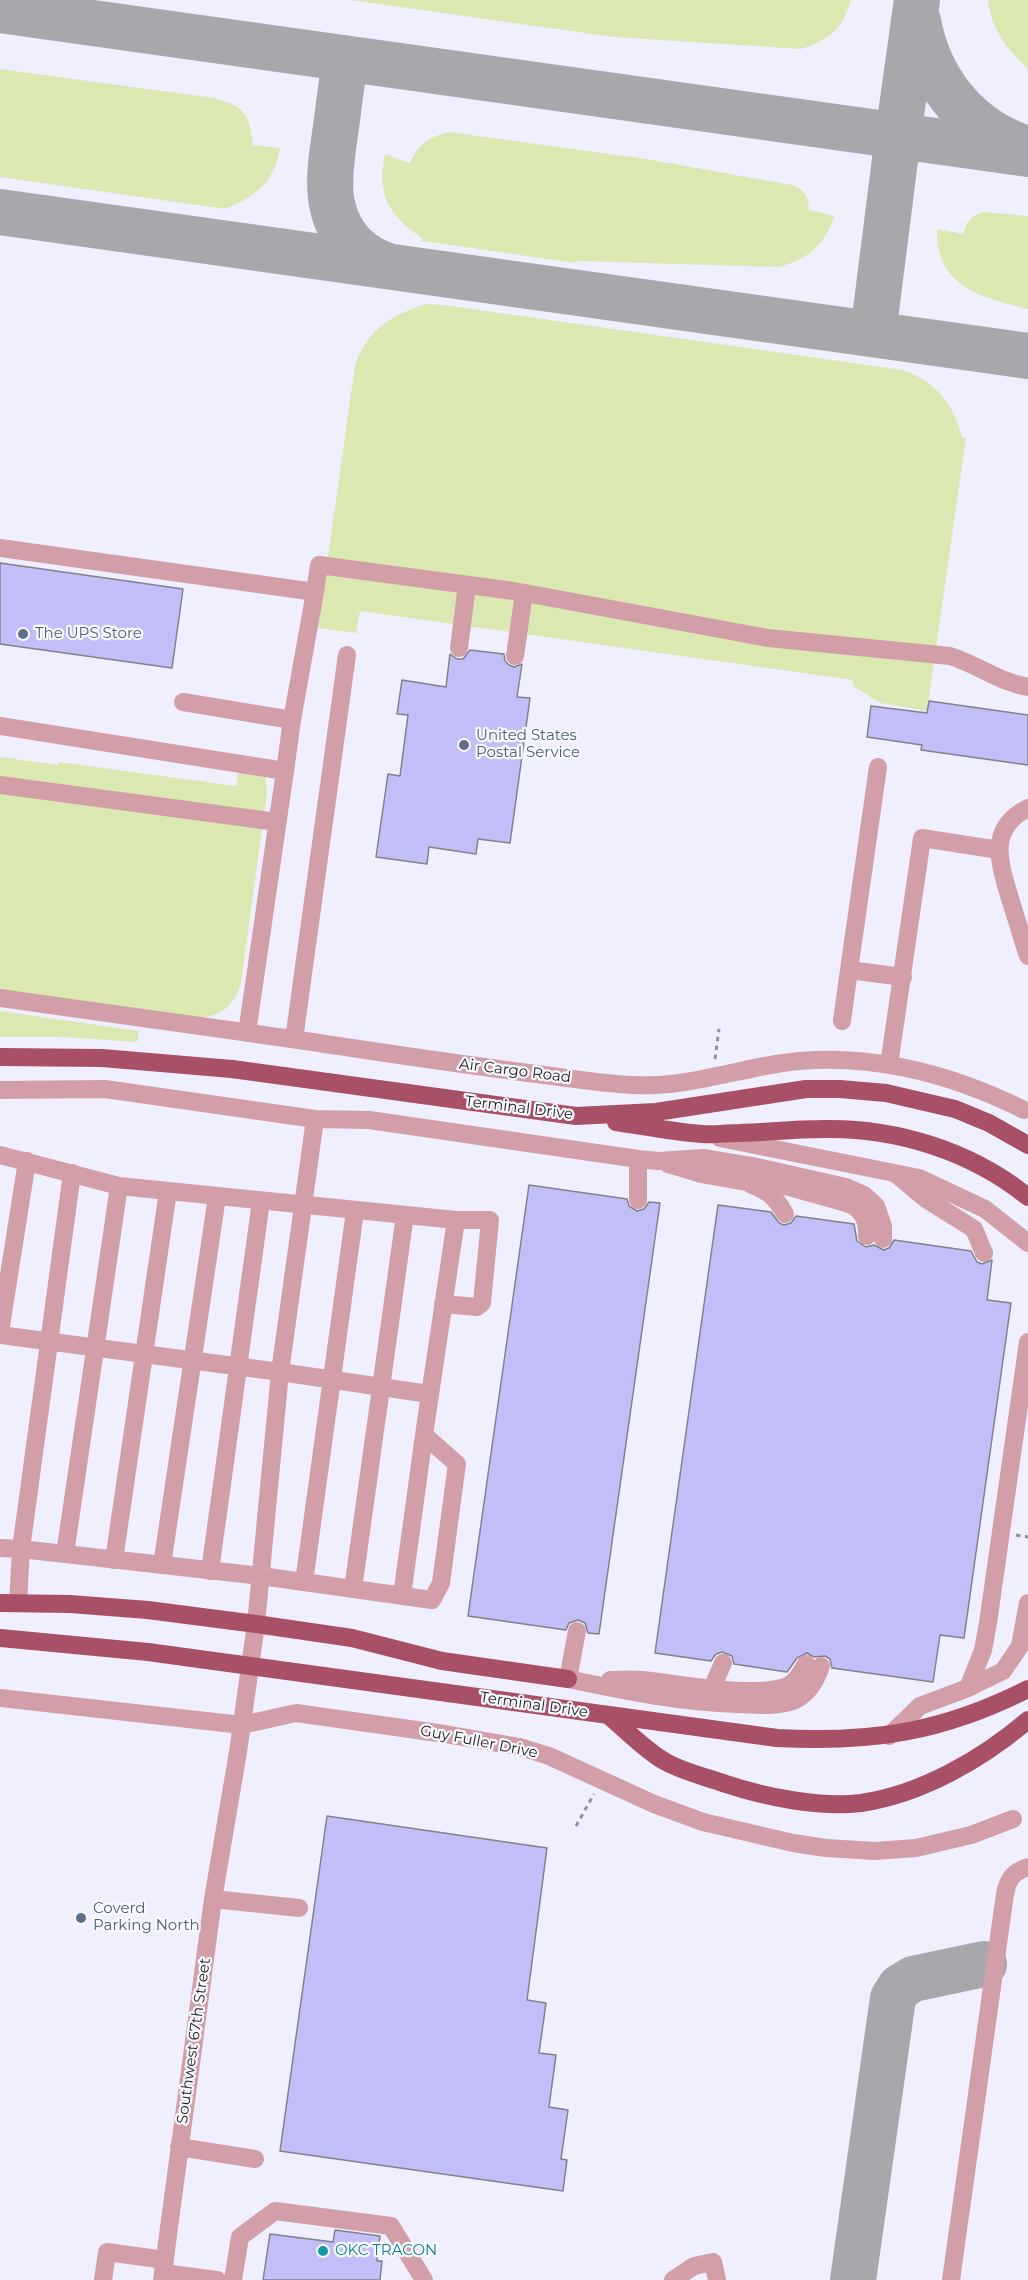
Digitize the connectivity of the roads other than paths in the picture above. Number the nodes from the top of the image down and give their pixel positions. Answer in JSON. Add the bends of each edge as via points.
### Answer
{"nodes":[{"id":1,"x":0,"y":548,"type":"edge"},
{"id":2,"x":467,"y":585,"type":"junction"},
{"id":3,"x":315,"y":592,"type":"junction"},
{"id":4,"x":524,"y":593,"type":"junction"},
{"id":5,"x":459,"y":648,"type":"dead end"},
{"id":6,"x":346,"y":655,"type":"dead end"},
{"id":7,"x":515,"y":656,"type":"dead end"},
{"id":8,"x":1028,"y":687,"type":"edge"},
{"id":9,"x":183,"y":702,"type":"dead end"},
{"id":10,"x":292,"y":720,"type":"junction"},
{"id":11,"x":0,"y":726,"type":"edge"},
{"id":12,"x":878,"y":767,"type":"dead end"},
{"id":13,"x":285,"y":771,"type":"junction"},
{"id":14,"x":0,"y":785,"type":"edge"},
{"id":15,"x":1028,"y":808,"type":"edge"},
{"id":16,"x":277,"y":822,"type":"junction"},
{"id":17,"x":999,"y":849,"type":"junction"},
{"id":18,"x":1028,"y":956,"type":"edge"},
{"id":19,"x":849,"y":970,"type":"junction"},
{"id":20,"x":903,"y":977,"type":"junction"},
{"id":21,"x":0,"y":998,"type":"edge"},
{"id":22,"x":842,"y":1022,"type":"dead end"},
{"id":23,"x":247,"y":1033,"type":"junction"},
{"id":24,"x":294,"y":1039,"type":"junction"},
{"id":25,"x":0,"y":1057,"type":"edge"},
{"id":26,"x":889,"y":1065,"type":"junction"},
{"id":27,"x":0,"y":1090,"type":"edge"},
{"id":28,"x":1024,"y":1110,"type":"dead end"},
{"id":29,"x":576,"y":1116,"type":"junction"},
{"id":30,"x":315,"y":1119,"type":"junction"},
{"id":31,"x":703,"y":1134,"type":"junction"},
{"id":32,"x":1028,"y":1145,"type":"edge"},
{"id":33,"x":0,"y":1155,"type":"edge"},
{"id":34,"x":638,"y":1159,"type":"junction"},
{"id":35,"x":27,"y":1161,"type":"junction"},
{"id":36,"x":658,"y":1161,"type":"junction"},
{"id":37,"x":893,"y":1171,"type":"junction"},
{"id":38,"x":72,"y":1173,"type":"junction"},
{"id":39,"x":746,"y":1182,"type":"junction"},
{"id":40,"x":119,"y":1186,"type":"junction"},
{"id":41,"x":168,"y":1191,"type":"junction"},
{"id":42,"x":217,"y":1197,"type":"junction"},
{"id":43,"x":1028,"y":1197,"type":"edge"},
{"id":44,"x":638,"y":1200,"type":"dead end"},
{"id":45,"x":261,"y":1202,"type":"junction"},
{"id":46,"x":303,"y":1206,"type":"junction"},
{"id":47,"x":355,"y":1211,"type":"junction"},
{"id":48,"x":785,"y":1214,"type":"dead end"},
{"id":49,"x":405,"y":1215,"type":"junction"},
{"id":50,"x":456,"y":1220,"type":"junction"},
{"id":51,"x":1028,"y":1243,"type":"edge"},
{"id":52,"x":984,"y":1253,"type":"dead end"},
{"id":53,"x":443,"y":1304,"type":"junction"},
{"id":54,"x":0,"y":1333,"type":"edge"},
{"id":55,"x":50,"y":1341,"type":"junction"},
{"id":56,"x":1028,"y":1342,"type":"edge"},
{"id":57,"x":95,"y":1347,"type":"junction"},
{"id":58,"x":144,"y":1354,"type":"junction"},
{"id":59,"x":193,"y":1360,"type":"junction"},
{"id":60,"x":239,"y":1366,"type":"junction"},
{"id":61,"x":280,"y":1372,"type":"junction"},
{"id":62,"x":332,"y":1379,"type":"junction"},
{"id":63,"x":380,"y":1387,"type":"junction"},
{"id":64,"x":429,"y":1394,"type":"junction"},
{"id":65,"x":424,"y":1435,"type":"junction"},
{"id":66,"x":0,"y":1548,"type":"edge"},
{"id":67,"x":21,"y":1549,"type":"junction"},
{"id":68,"x":65,"y":1554,"type":"junction"},
{"id":69,"x":114,"y":1560,"type":"junction"},
{"id":70,"x":162,"y":1565,"type":"junction"},
{"id":71,"x":210,"y":1570,"type":"junction"},
{"id":72,"x":261,"y":1576,"type":"junction"},
{"id":73,"x":304,"y":1582,"type":"junction"},
{"id":74,"x":353,"y":1589,"type":"junction"},
{"id":75,"x":402,"y":1596,"type":"junction"},
{"id":76,"x":9,"y":1603,"type":"edge"},
{"id":77,"x":1028,"y":1603,"type":"edge"},
{"id":78,"x":256,"y":1624,"type":"junction"},
{"id":79,"x":577,"y":1631,"type":"dead end"},
{"id":80,"x":0,"y":1638,"type":"edge"},
{"id":81,"x":723,"y":1663,"type":"dead end"},
{"id":82,"x":250,"y":1665,"type":"junction"},
{"id":83,"x":491,"y":1668,"type":"junction"},
{"id":84,"x":568,"y":1679,"type":"junction"},
{"id":85,"x":712,"y":1688,"type":"junction"},
{"id":86,"x":968,"y":1688,"type":"junction"},
{"id":87,"x":1028,"y":1689,"type":"edge"},
{"id":88,"x":0,"y":1698,"type":"edge"},
{"id":89,"x":487,"y":1699,"type":"junction"},
{"id":90,"x":608,"y":1715,"type":"junction"},
{"id":91,"x":1028,"y":1720,"type":"edge"},
{"id":92,"x":242,"y":1725,"type":"junction"},
{"id":93,"x":889,"y":1736,"type":"junction"},
{"id":94,"x":1013,"y":1819,"type":"dead end"},
{"id":95,"x":1028,"y":1867,"type":"edge"},
{"id":96,"x":213,"y":1899,"type":"junction"},
{"id":97,"x":299,"y":1908,"type":"dead end"},
{"id":98,"x":180,"y":2147,"type":"junction"},
{"id":99,"x":255,"y":2158,"type":"dead end"},
{"id":100,"x":163,"y":2271,"type":"edge"},
{"id":101,"x":103,"y":2280,"type":"edge"},
{"id":102,"x":218,"y":2280,"type":"edge"},
{"id":103,"x":233,"y":2280,"type":"edge"},
{"id":104,"x":424,"y":2280,"type":"edge"},
{"id":105,"x":673,"y":2280,"type":"edge"},
{"id":106,"x":717,"y":2280,"type":"edge"},
{"id":107,"x":951,"y":2280,"type":"edge"}],
"edges":[{"from":1,"to":3,"type":"street"},
{"from":2,"to":3,"type":"street","via":[[319,566]]},
{"from":2,"to":4,"type":"street"},
{"from":2,"to":5,"type":"street"},
{"from":3,"to":10,"type":"street"},
{"from":4,"to":7,"type":"street"},
{"from":4,"to":8,"type":"street","via":[[768,638],[950,656],[1007,683]]},
{"from":6,"to":24,"type":"street"},
{"from":9,"to":10,"type":"street"},
{"from":10,"to":13,"type":"street"},
{"from":11,"to":13,"type":"street"},
{"from":12,"to":19,"type":"street"},
{"from":13,"to":16,"type":"street"},
{"from":14,"to":16,"type":"street"},
{"from":15,"to":17,"type":"street","via":[[1013,818],[1002,835]]},
{"from":16,"to":23,"type":"street"},
{"from":17,"to":18,"type":"street","via":[[1000,866]]},
{"from":17,"to":20,"type":"street","via":[[922,838]]},
{"from":19,"to":20,"type":"street"},
{"from":19,"to":22,"type":"street"},
{"from":20,"to":26,"type":"street"},
{"from":21,"to":23,"type":"street","name":"Air Cargo Road"},
{"from":23,"to":24,"type":"street","name":"Air Cargo Road"},
{"from":24,"to":26,"type":"street","name":"Air Cargo Road","via":[[631,1085],[665,1086],[810,1060]]},
{"from":25,"to":29,"type":"main road","name":"Terminal Drive","via":[[102,1058],[220,1068]]},
{"from":26,"to":28,"type":"street","name":"Air Cargo Road","via":[[988,1092]]},
{"from":27,"to":30,"type":"street","via":[[105,1089]]},
{"from":29,"to":31,"type":"main road"},
{"from":29,"to":32,"type":"main road","name":"Terminal Drive","via":[[656,1112],[806,1089],[840,1089],[886,1093],[955,1109]]},
{"from":30,"to":34,"type":"street","via":[[369,1120]]},
{"from":30,"to":46,"type":"street","name":"Southwest 67th Street"},
{"from":31,"to":37,"type":"street"},
{"from":31,"to":43,"type":"main road","via":[[824,1129],[887,1134],[956,1154],[986,1168]]},
{"from":33,"to":35,"type":"street"},
{"from":34,"to":36,"type":"street"},
{"from":34,"to":44,"type":"street"},
{"from":35,"to":38,"type":"street"},
{"from":35,"to":54,"type":"street"},
{"from":36,"to":39,"type":"street"},
{"from":36,"to":39,"type":"street","via":[[703,1158],[846,1187],[876,1206],[883,1226],[875,1238],[863,1215],[850,1204],[775,1183]]},
{"from":37,"to":51,"type":"street","via":[[919,1178],[985,1209]]},
{"from":37,"to":52,"type":"street","via":[[926,1199],[975,1229]]},
{"from":38,"to":40,"type":"street"},
{"from":38,"to":55,"type":"street"},
{"from":39,"to":48,"type":"street","via":[[769,1192]]},
{"from":40,"to":41,"type":"street"},
{"from":40,"to":57,"type":"street"},
{"from":41,"to":42,"type":"street"},
{"from":41,"to":58,"type":"street"},
{"from":42,"to":45,"type":"street"},
{"from":42,"to":59,"type":"street"},
{"from":45,"to":46,"type":"street"},
{"from":45,"to":60,"type":"street"},
{"from":46,"to":47,"type":"street"},
{"from":46,"to":61,"type":"street","name":"Southwest 67th Street"},
{"from":47,"to":49,"type":"street"},
{"from":47,"to":62,"type":"street"},
{"from":49,"to":50,"type":"street"},
{"from":49,"to":63,"type":"street"},
{"from":50,"to":53,"type":"street"},
{"from":50,"to":53,"type":"street","via":[[490,1220],[482,1303],[477,1307]]},
{"from":53,"to":64,"type":"street"},
{"from":54,"to":55,"type":"street"},
{"from":55,"to":57,"type":"street"},
{"from":55,"to":67,"type":"street"},
{"from":56,"to":86,"type":"street","via":[[988,1623],[983,1650]]},
{"from":57,"to":58,"type":"street"},
{"from":57,"to":68,"type":"street"},
{"from":58,"to":59,"type":"street"},
{"from":58,"to":69,"type":"street"},
{"from":59,"to":60,"type":"street"},
{"from":59,"to":70,"type":"street"},
{"from":60,"to":61,"type":"street"},
{"from":60,"to":71,"type":"street"},
{"from":61,"to":62,"type":"street"},
{"from":61,"to":72,"type":"street","name":"Southwest 67th Street"},
{"from":62,"to":63,"type":"street"},
{"from":62,"to":73,"type":"street"},
{"from":63,"to":64,"type":"street"},
{"from":63,"to":74,"type":"street"},
{"from":64,"to":65,"type":"street"},
{"from":65,"to":75,"type":"street"},
{"from":65,"to":75,"type":"street","via":[[457,1464],[441,1583],[432,1600]]},
{"from":66,"to":67,"type":"street"},
{"from":67,"to":68,"type":"street"},
{"from":67,"to":76,"type":"street"},
{"from":68,"to":69,"type":"street"},
{"from":69,"to":70,"type":"street"},
{"from":70,"to":71,"type":"street"},
{"from":71,"to":72,"type":"street"},
{"from":72,"to":73,"type":"street"},
{"from":72,"to":78,"type":"street","name":"Southwest 67th Street"},
{"from":73,"to":74,"type":"street"},
{"from":74,"to":75,"type":"street"},
{"from":76,"to":78,"type":"main road","via":[[138,1609]]},
{"from":77,"to":86,"type":"street","via":[[1020,1646],[1013,1660],[1003,1671]]},
{"from":78,"to":82,"type":"street","name":"Southwest 67th Street"},
{"from":78,"to":83,"type":"main road","via":[[352,1638],[442,1661]]},
{"from":79,"to":84,"type":"street"},
{"from":80,"to":82,"type":"main road","name":"Terminal Drive"},
{"from":81,"to":85,"type":"street"},
{"from":82,"to":89,"type":"main road","name":"Terminal Drive"},
{"from":82,"to":92,"type":"street","name":"Southwest 67th Street"},
{"from":83,"to":84,"type":"main road"},
{"from":83,"to":89,"type":"main road"},
{"from":84,"to":85,"type":"street","via":[[641,1680]]},
{"from":84,"to":85,"type":"street","via":[[640,1695],[768,1706],[794,1700],[809,1690],[816,1681],[814,1665],[780,1689]]},
{"from":86,"to":93,"type":"street","via":[[920,1706]]},
{"from":87,"to":93,"type":"main road","via":[[968,1716]]},
{"from":88,"to":92,"type":"street","name":"Guy Fuller Drive"},
{"from":89,"to":90,"type":"main road","name":"Terminal Drive"},
{"from":90,"to":91,"type":"main road","name":"Terminal Drive","via":[[665,1762],[739,1788],[823,1803],[861,1803],[920,1786],[991,1748]]},
{"from":90,"to":93,"type":"main road","via":[[777,1738]]},
{"from":92,"to":94,"type":"street","name":"Guy Fuller Drive","via":[[296,1713],[520,1747],[703,1822],[826,1848],[916,1848],[971,1835]]},
{"from":92,"to":96,"type":"street","name":"Southwest 67th Street"},
{"from":95,"to":107,"type":"street","via":[[1011,1876],[1005,1894]]},
{"from":96,"to":97,"type":"street"},
{"from":96,"to":98,"type":"street","name":"Southwest 67th Street"},
{"from":98,"to":99,"type":"street"},
{"from":98,"to":100,"type":"street","name":"Southwest 67th Street"},
{"from":100,"to":101,"type":"street","via":[[107,2252]]},
{"from":100,"to":102,"type":"street"},
{"from":103,"to":104,"type":"street","via":[[240,2237],[274,2211],[391,2226]]},
{"from":105,"to":106,"type":"street","via":[[694,2266],[713,2262]]}]}
